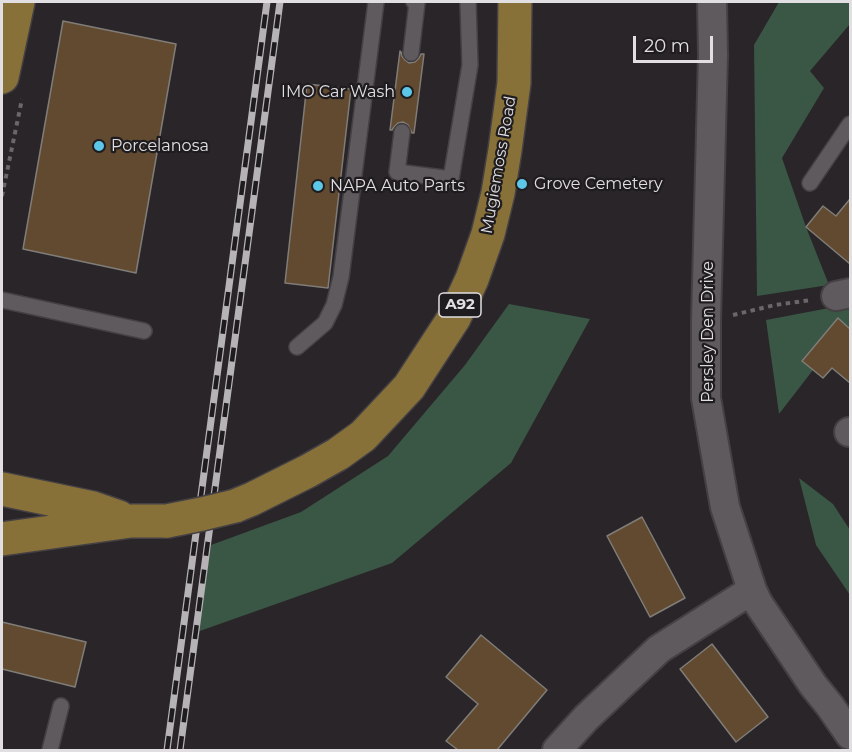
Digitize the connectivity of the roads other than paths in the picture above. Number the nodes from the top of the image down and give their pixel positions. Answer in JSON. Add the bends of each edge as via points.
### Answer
{"nodes":[{"id":1,"x":18,"y":2,"type":"edge"},
{"id":2,"x":376,"y":2,"type":"edge"},
{"id":3,"x":414,"y":2,"type":"edge"},
{"id":4,"x":468,"y":2,"type":"edge"},
{"id":5,"x":515,"y":2,"type":"edge"},
{"id":6,"x":712,"y":2,"type":"edge"},
{"id":7,"x":411,"y":53,"type":"dead end"},
{"id":8,"x":2,"y":77,"type":"edge"},
{"id":9,"x":850,"y":124,"type":"edge"},
{"id":10,"x":402,"y":132,"type":"dead end"},
{"id":11,"x":845,"y":144,"type":"edge"},
{"id":12,"x":810,"y":183,"type":"dead end"},
{"id":13,"x":2,"y":300,"type":"edge"},
{"id":14,"x":144,"y":331,"type":"dead end"},
{"id":15,"x":297,"y":347,"type":"dead end"},
{"id":16,"x":2,"y":489,"type":"edge"},
{"id":17,"x":131,"y":521,"type":"junction"},
{"id":18,"x":2,"y":539,"type":"edge"},
{"id":19,"x":752,"y":590,"type":"junction"},
{"id":20,"x":61,"y":706,"type":"dead end"},
{"id":21,"x":850,"y":735,"type":"edge"},
{"id":22,"x":50,"y":750,"type":"edge"},
{"id":23,"x":557,"y":750,"type":"edge"}],
"edges":[{"from":1,"to":8,"type":"main road"},
{"from":2,"to":15,"type":"lane","via":[[341,277],[325,323]]},
{"from":3,"to":7,"type":"lane","via":[[417,3]]},
{"from":4,"to":10,"type":"lane","via":[[470,65],[451,179],[397,172]]},
{"from":5,"to":17,"type":"main road","name":"Mugiemoss Road","number":"A92","bridge":true,"via":[[514,83],[488,234],[454,318],[409,387],[363,436],[338,454],[252,499],[167,521]]},
{"from":6,"to":19,"type":"street","name":"Persley Den Drive","via":[[706,398],[725,507]]},
{"from":9,"to":11,"type":"lane"},
{"from":11,"to":12,"type":"lane"},
{"from":13,"to":14,"type":"lane"},
{"from":16,"to":17,"type":"main road","name":"Mugiemoss Road","number":"A92","via":[[93,508]]},
{"from":17,"to":18,"type":"main road","name":"Mugiemoss Road","number":"A92"},
{"from":19,"to":21,"type":"street","name":"Persley Den Drive"},
{"from":19,"to":23,"type":"street","via":[[659,649],[586,717]]},
{"from":20,"to":22,"type":"lane"}]}
